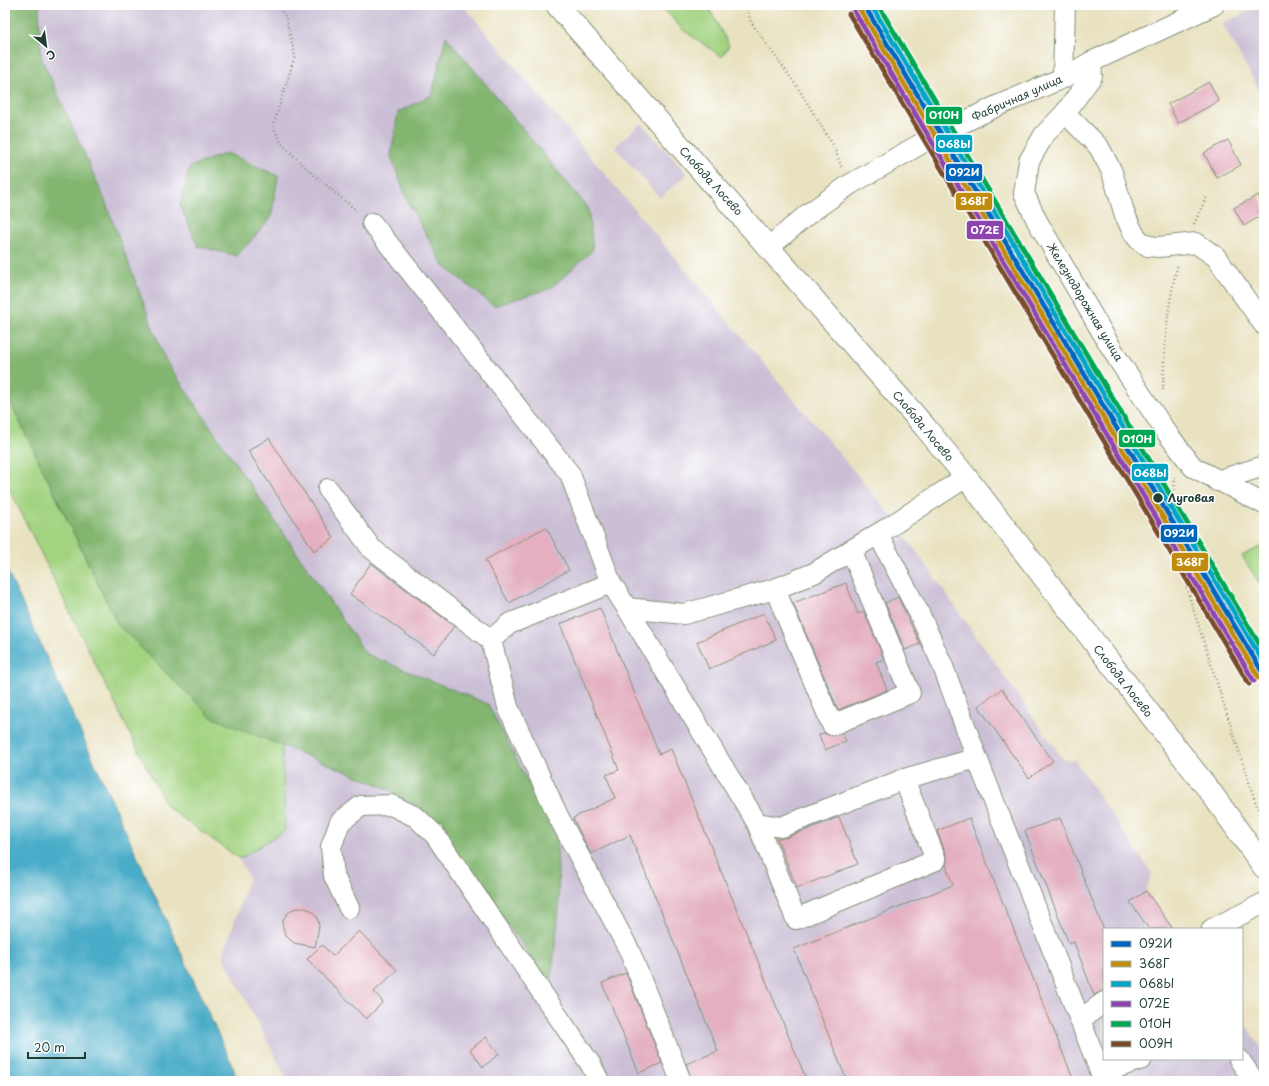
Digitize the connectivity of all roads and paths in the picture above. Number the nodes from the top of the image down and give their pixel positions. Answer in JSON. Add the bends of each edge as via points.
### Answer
{"nodes":[{"id":1,"x":278,"y":5,"type":"edge"},
{"id":2,"x":558,"y":5,"type":"edge"},
{"id":3,"x":746,"y":5,"type":"edge"},
{"id":4,"x":850,"y":5,"type":"edge"},
{"id":5,"x":1065,"y":5,"type":"edge"},
{"id":6,"x":1214,"y":5,"type":"edge"},
{"id":7,"x":1091,"y":62,"type":"junction"},
{"id":8,"x":1062,"y":78,"type":"junction"},
{"id":9,"x":1065,"y":113,"type":"junction"},
{"id":10,"x":931,"y":138,"type":"junction"},
{"id":11,"x":849,"y":185,"type":"junction"},
{"id":12,"x":1207,"y":196,"type":"dead end"},
{"id":13,"x":372,"y":223,"type":"joint"},
{"id":14,"x":1184,"y":245,"type":"junction"},
{"id":15,"x":769,"y":247,"type":"junction"},
{"id":16,"x":1264,"y":325,"type":"edge"},
{"id":17,"x":1162,"y":395,"type":"dead end"},
{"id":18,"x":1176,"y":445,"type":"junction"},
{"id":19,"x":1264,"y":466,"type":"edge"},
{"id":20,"x":966,"y":477,"type":"junction"},
{"id":21,"x":1217,"y":480,"type":"junction"},
{"id":22,"x":328,"y":490,"type":"dead end"},
{"id":23,"x":1264,"y":504,"type":"edge"},
{"id":24,"x":878,"y":534,"type":"junction"},
{"id":25,"x":851,"y":550,"type":"junction"},
{"id":26,"x":611,"y":583,"type":"junction"},
{"id":27,"x":775,"y":589,"type":"junction"},
{"id":28,"x":627,"y":608,"type":"junction"},
{"id":29,"x":490,"y":640,"type":"junction"},
{"id":30,"x":977,"y":758,"type":"junction"},
{"id":31,"x":904,"y":779,"type":"junction"},
{"id":32,"x":1264,"y":816,"type":"edge"},
{"id":33,"x":757,"y":823,"type":"junction"},
{"id":34,"x":1264,"y":867,"type":"edge"},
{"id":35,"x":1264,"y":903,"type":"edge"},
{"id":36,"x":349,"y":908,"type":"dead end"},
{"id":37,"x":1214,"y":928,"type":"edge"},
{"id":38,"x":1103,"y":1003,"type":"edge"},
{"id":39,"x":1080,"y":1020,"type":"junction"},
{"id":40,"x":1140,"y":1060,"type":"edge"},
{"id":41,"x":1240,"y":1060,"type":"edge"},
{"id":42,"x":1102,"y":1077,"type":"edge"},
{"id":43,"x":599,"y":1081,"type":"edge"},
{"id":44,"x":681,"y":1081,"type":"edge"},
{"id":45,"x":1254,"y":1081,"type":"edge"}],
"edges":[{"from":1,"to":13,"type":"path","via":[[286,18],[295,56],[273,126],[282,144],[306,168]]},
{"from":2,"to":15,"type":"main road","name":"Слобода Лосево"},
{"from":3,"to":11,"type":"path","via":[[751,22],[798,88],[833,145]]},
{"from":4,"to":10,"type":"path"},
{"from":5,"to":8,"type":"street"},
{"from":6,"to":7,"type":"street","name":"Фабричная улица"},
{"from":7,"to":8,"type":"street","name":"Фабричная улица"},
{"from":7,"to":9,"type":"street","name":"Железнодорожная улица","via":[[1092,76]]},
{"from":8,"to":10,"type":"street","name":"Фабричная улица"},
{"from":9,"to":14,"type":"street","via":[[1098,147],[1112,172],[1125,214],[1140,241],[1148,246]]},
{"from":9,"to":18,"type":"street","name":"Железнодорожная улица","via":[[1044,135],[1029,161],[1024,193],[1037,221],[1119,361]]},
{"from":10,"to":11,"type":"street","name":"Фабричная улица"},
{"from":11,"to":15,"type":"street","name":"Фабричная улица","via":[[808,214]]},
{"from":12,"to":14,"type":"path"},
{"from":13,"to":26,"type":"street","via":[[570,474]]},
{"from":14,"to":16,"type":"street","via":[[1196,244],[1216,257]]},
{"from":14,"to":17,"type":"path","via":[[1172,287],[1164,348]]},
{"from":15,"to":20,"type":"main road","name":"Слобода Лосево"},
{"from":18,"to":21,"type":"street","name":"Железнодорожная улица","via":[[1193,467]]},
{"from":18,"to":32,"type":"path","via":[[1173,511],[1177,549],[1190,600],[1256,804]]},
{"from":19,"to":21,"type":"street"},
{"from":20,"to":24,"type":"street"},
{"from":20,"to":34,"type":"main road","name":"Слобода Лосево","via":[[1212,794]]},
{"from":21,"to":23,"type":"street","name":"Железнодорожная улица"},
{"from":22,"to":29,"type":"street","via":[[371,548]]},
{"from":24,"to":25,"type":"street"},
{"from":24,"to":30,"type":"street","via":[[942,664]]},
{"from":25,"to":27,"type":"street","via":[[814,573]]},
{"from":25,"to":27,"type":"street","via":[[910,693],[832,725]]},
{"from":26,"to":28,"type":"street"},
{"from":26,"to":29,"type":"street","via":[[509,624]]},
{"from":27,"to":28,"type":"street","via":[[684,614]]},
{"from":28,"to":33,"type":"street"},
{"from":29,"to":44,"type":"street","via":[[508,707],[558,816],[629,950]]},
{"from":30,"to":31,"type":"street"},
{"from":30,"to":39,"type":"street"},
{"from":31,"to":33,"type":"street","via":[[781,827]]},
{"from":31,"to":33,"type":"street","via":[[936,860],[796,919]]},
{"from":35,"to":37,"type":"street"},
{"from":36,"to":43,"type":"street","via":[[334,876],[331,847],[340,822],[361,806],[391,805],[416,817],[435,835],[591,1065]]},
{"from":38,"to":39,"type":"street"},
{"from":39,"to":42,"type":"street"},
{"from":40,"to":42,"type":"street"},
{"from":41,"to":45,"type":"street"}]}
